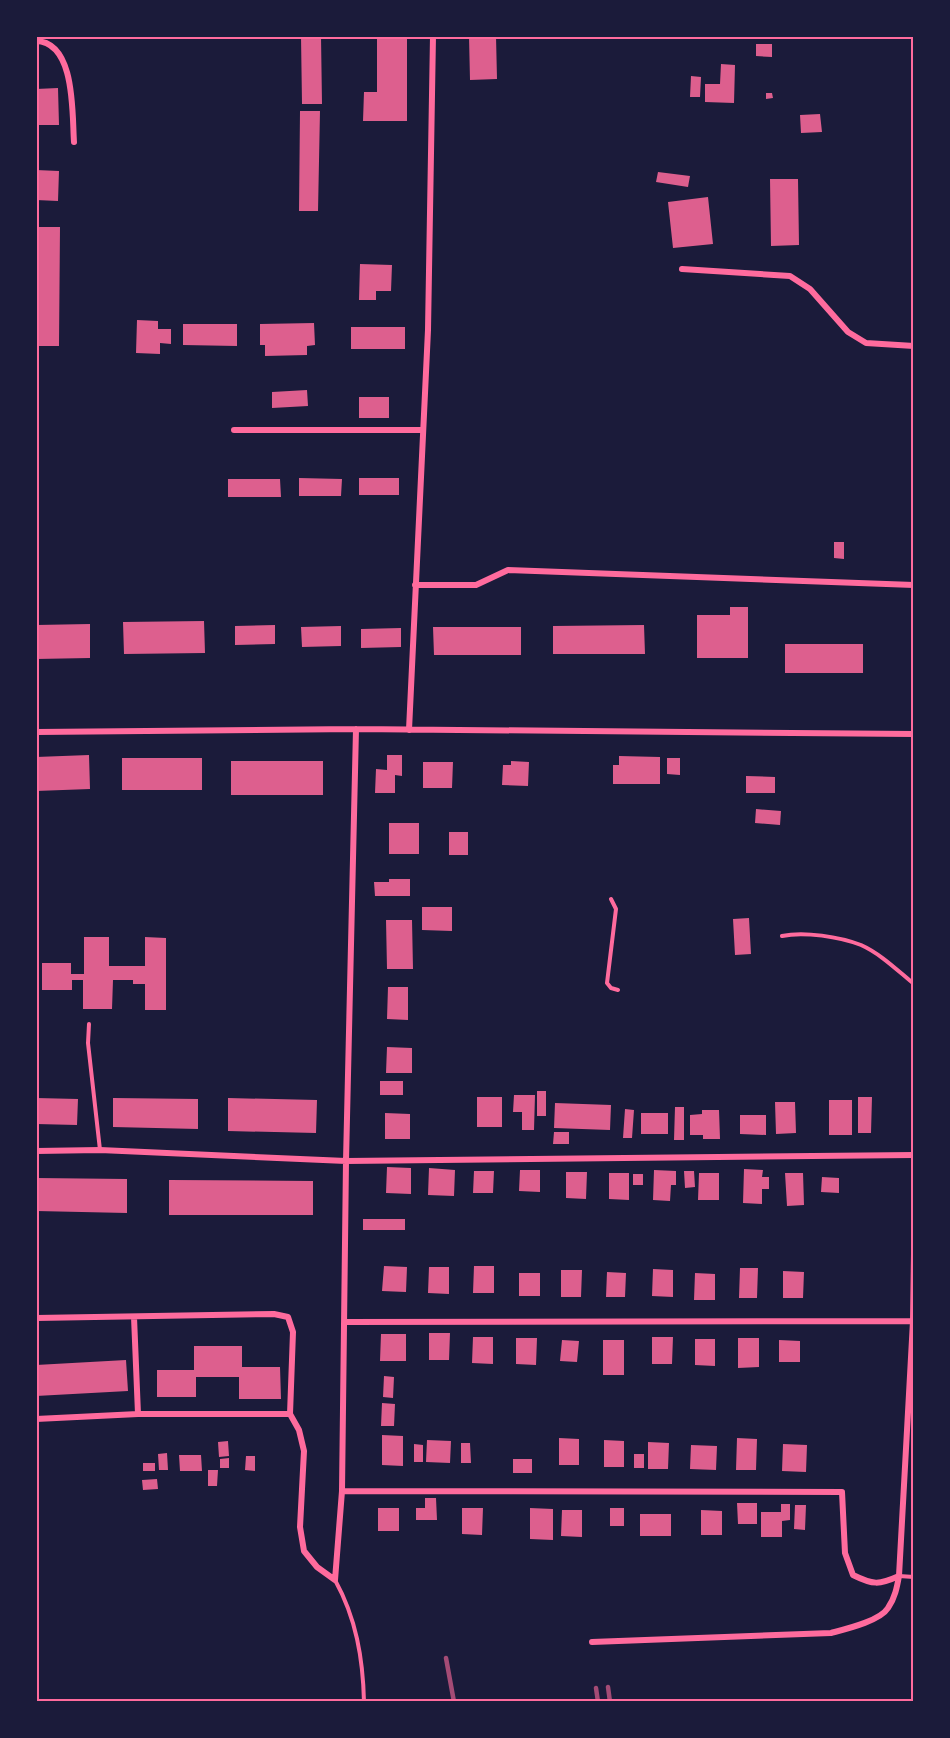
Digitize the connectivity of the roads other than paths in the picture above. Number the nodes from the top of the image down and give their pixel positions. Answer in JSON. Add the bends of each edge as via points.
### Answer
{"nodes":[{"id":1,"x":433,"y":36,"type":"edge"},
{"id":2,"x":36,"y":41,"type":"edge"},
{"id":3,"x":74,"y":142,"type":"dead end"},
{"id":4,"x":682,"y":269,"type":"dead end"},
{"id":5,"x":914,"y":346,"type":"edge"},
{"id":6,"x":234,"y":430,"type":"dead end"},
{"id":7,"x":423,"y":430,"type":"junction"},
{"id":8,"x":415,"y":585,"type":"junction"},
{"id":9,"x":914,"y":585,"type":"edge"},
{"id":10,"x":356,"y":729,"type":"junction"},
{"id":11,"x":409,"y":730,"type":"junction"},
{"id":12,"x":36,"y":732,"type":"edge"},
{"id":13,"x":914,"y":734,"type":"edge"},
{"id":14,"x":612,"y":899,"type":"dead end"},
{"id":15,"x":782,"y":936,"type":"dead end"},
{"id":16,"x":914,"y":984,"type":"edge"},
{"id":17,"x":618,"y":990,"type":"dead end"},
{"id":18,"x":89,"y":1024,"type":"dead end"},
{"id":19,"x":100,"y":1150,"type":"junction"},
{"id":20,"x":36,"y":1151,"type":"edge"},
{"id":21,"x":914,"y":1155,"type":"edge"},
{"id":22,"x":346,"y":1161,"type":"junction"},
{"id":23,"x":914,"y":1254,"type":"edge"},
{"id":24,"x":134,"y":1317,"type":"junction"},
{"id":25,"x":36,"y":1318,"type":"edge"},
{"id":26,"x":912,"y":1321,"type":"junction"},
{"id":27,"x":345,"y":1322,"type":"junction"},
{"id":28,"x":138,"y":1414,"type":"junction"},
{"id":29,"x":290,"y":1414,"type":"junction"},
{"id":30,"x":36,"y":1419,"type":"edge"},
{"id":31,"x":342,"y":1491,"type":"junction"},
{"id":32,"x":899,"y":1576,"type":"junction"},
{"id":33,"x":914,"y":1577,"type":"edge"},
{"id":34,"x":335,"y":1580,"type":"junction"},
{"id":35,"x":592,"y":1642,"type":"dead end"},
{"id":36,"x":364,"y":1702,"type":"edge"}],
"edges":[{"from":1,"to":7,"type":"street"},
{"from":2,"to":3,"type":"street","via":[[57,51],[68,70]]},
{"from":4,"to":5,"type":"street","via":[[790,276],[810,289],[848,333],[866,343]]},
{"from":6,"to":7,"type":"street"},
{"from":7,"to":8,"type":"street"},
{"from":8,"to":9,"type":"street","via":[[476,585],[508,570]]},
{"from":8,"to":11,"type":"street"},
{"from":10,"to":11,"type":"street"},
{"from":10,"to":12,"type":"street"},
{"from":10,"to":22,"type":"street"},
{"from":11,"to":13,"type":"street"},
{"from":14,"to":17,"type":"lane","via":[[616,909],[608,983]]},
{"from":15,"to":16,"type":"lane","via":[[794,933],[827,937],[861,946]]},
{"from":18,"to":19,"type":"lane"},
{"from":19,"to":20,"type":"street"},
{"from":19,"to":22,"type":"street"},
{"from":21,"to":22,"type":"street"},
{"from":22,"to":27,"type":"street"},
{"from":23,"to":26,"type":"street"},
{"from":24,"to":25,"type":"street"},
{"from":24,"to":28,"type":"street"},
{"from":24,"to":29,"type":"street","via":[[288,1317],[293,1332]]},
{"from":26,"to":27,"type":"street"},
{"from":26,"to":32,"type":"street"},
{"from":27,"to":31,"type":"street"},
{"from":28,"to":29,"type":"street"},
{"from":28,"to":30,"type":"street"},
{"from":29,"to":34,"type":"street","via":[[304,1451],[300,1527],[304,1551]]},
{"from":31,"to":32,"type":"street","via":[[842,1492],[845,1553],[854,1575],[869,1583]]},
{"from":31,"to":34,"type":"street"},
{"from":32,"to":33,"type":"lane"},
{"from":32,"to":35,"type":"street","via":[[887,1611],[861,1625],[831,1633]]},
{"from":34,"to":36,"type":"lane","via":[[347,1600],[358,1635]]}]}
